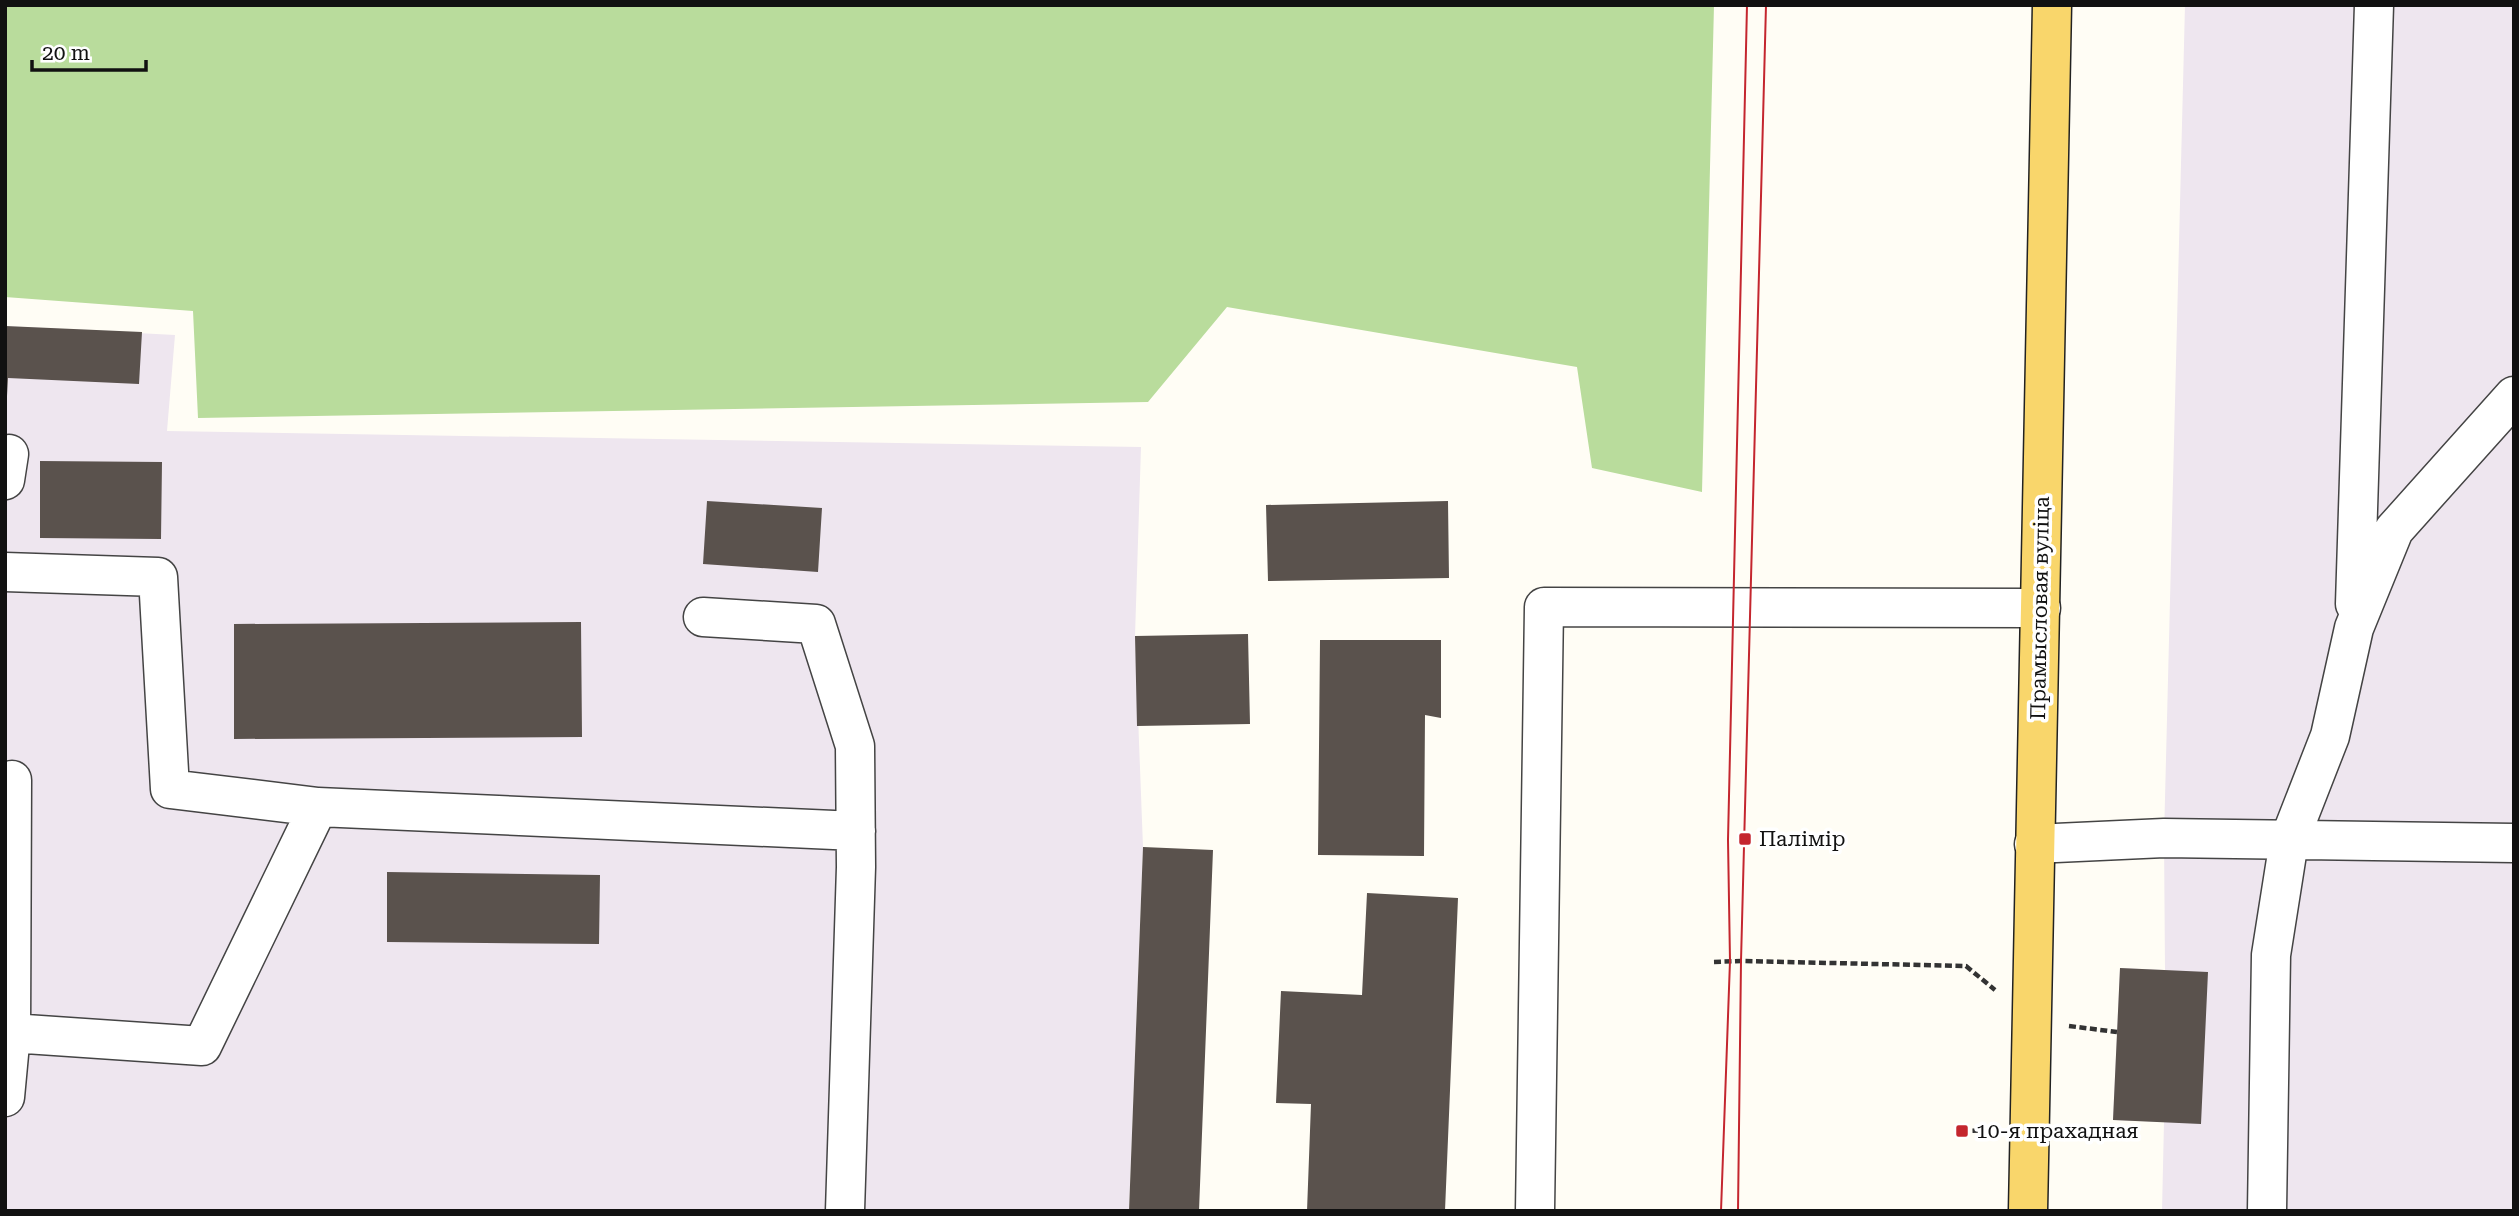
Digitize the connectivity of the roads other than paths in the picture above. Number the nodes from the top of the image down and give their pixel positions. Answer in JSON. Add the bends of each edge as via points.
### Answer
{"nodes":[{"id":1,"x":2052,"y":5,"type":"edge"},
{"id":2,"x":2374,"y":5,"type":"edge"},
{"id":3,"x":2514,"y":396,"type":"edge"},
{"id":4,"x":5,"y":572,"type":"edge"},
{"id":5,"x":2041,"y":608,"type":"junction"},
{"id":6,"x":703,"y":617,"type":"dead end"},
{"id":7,"x":2354,"y":628,"type":"junction"},
{"id":8,"x":12,"y":779,"type":"dead end"},
{"id":9,"x":318,"y":807,"type":"junction"},
{"id":10,"x":856,"y":831,"type":"junction"},
{"id":11,"x":2289,"y":841,"type":"junction"},
{"id":12,"x":2514,"y":843,"type":"edge"},
{"id":13,"x":2034,"y":844,"type":"junction"},
{"id":14,"x":11,"y":1033,"type":"junction"},
{"id":15,"x":5,"y":1097,"type":"edge"},
{"id":16,"x":845,"y":1211,"type":"edge"},
{"id":17,"x":1535,"y":1211,"type":"edge"},
{"id":18,"x":2028,"y":1211,"type":"edge"},
{"id":19,"x":2267,"y":1211,"type":"edge"}],
"edges":[{"from":1,"to":5,"type":"main road","name":"Прамысловая вуліца"},
{"from":2,"to":7,"type":"street"},
{"from":3,"to":7,"type":"street","via":[[2394,530]]},
{"from":4,"to":9,"type":"street","via":[[158,578],[170,789]]},
{"from":5,"to":13,"type":"main road","name":"Прамысловая вуліца"},
{"from":5,"to":17,"type":"street","via":[[1544,607]]},
{"from":6,"to":10,"type":"street","via":[[816,624],[855,746]]},
{"from":7,"to":11,"type":"street","via":[[2330,736]]},
{"from":8,"to":14,"type":"street"},
{"from":9,"to":10,"type":"street"},
{"from":9,"to":14,"type":"street","via":[[202,1046]]},
{"from":10,"to":16,"type":"street"},
{"from":11,"to":12,"type":"street"},
{"from":11,"to":13,"type":"street","via":[[2164,838]]},
{"from":11,"to":19,"type":"street","via":[[2271,955]]},
{"from":13,"to":18,"type":"main road","name":"Прамысловая вуліца"},
{"from":14,"to":15,"type":"street"}]}
